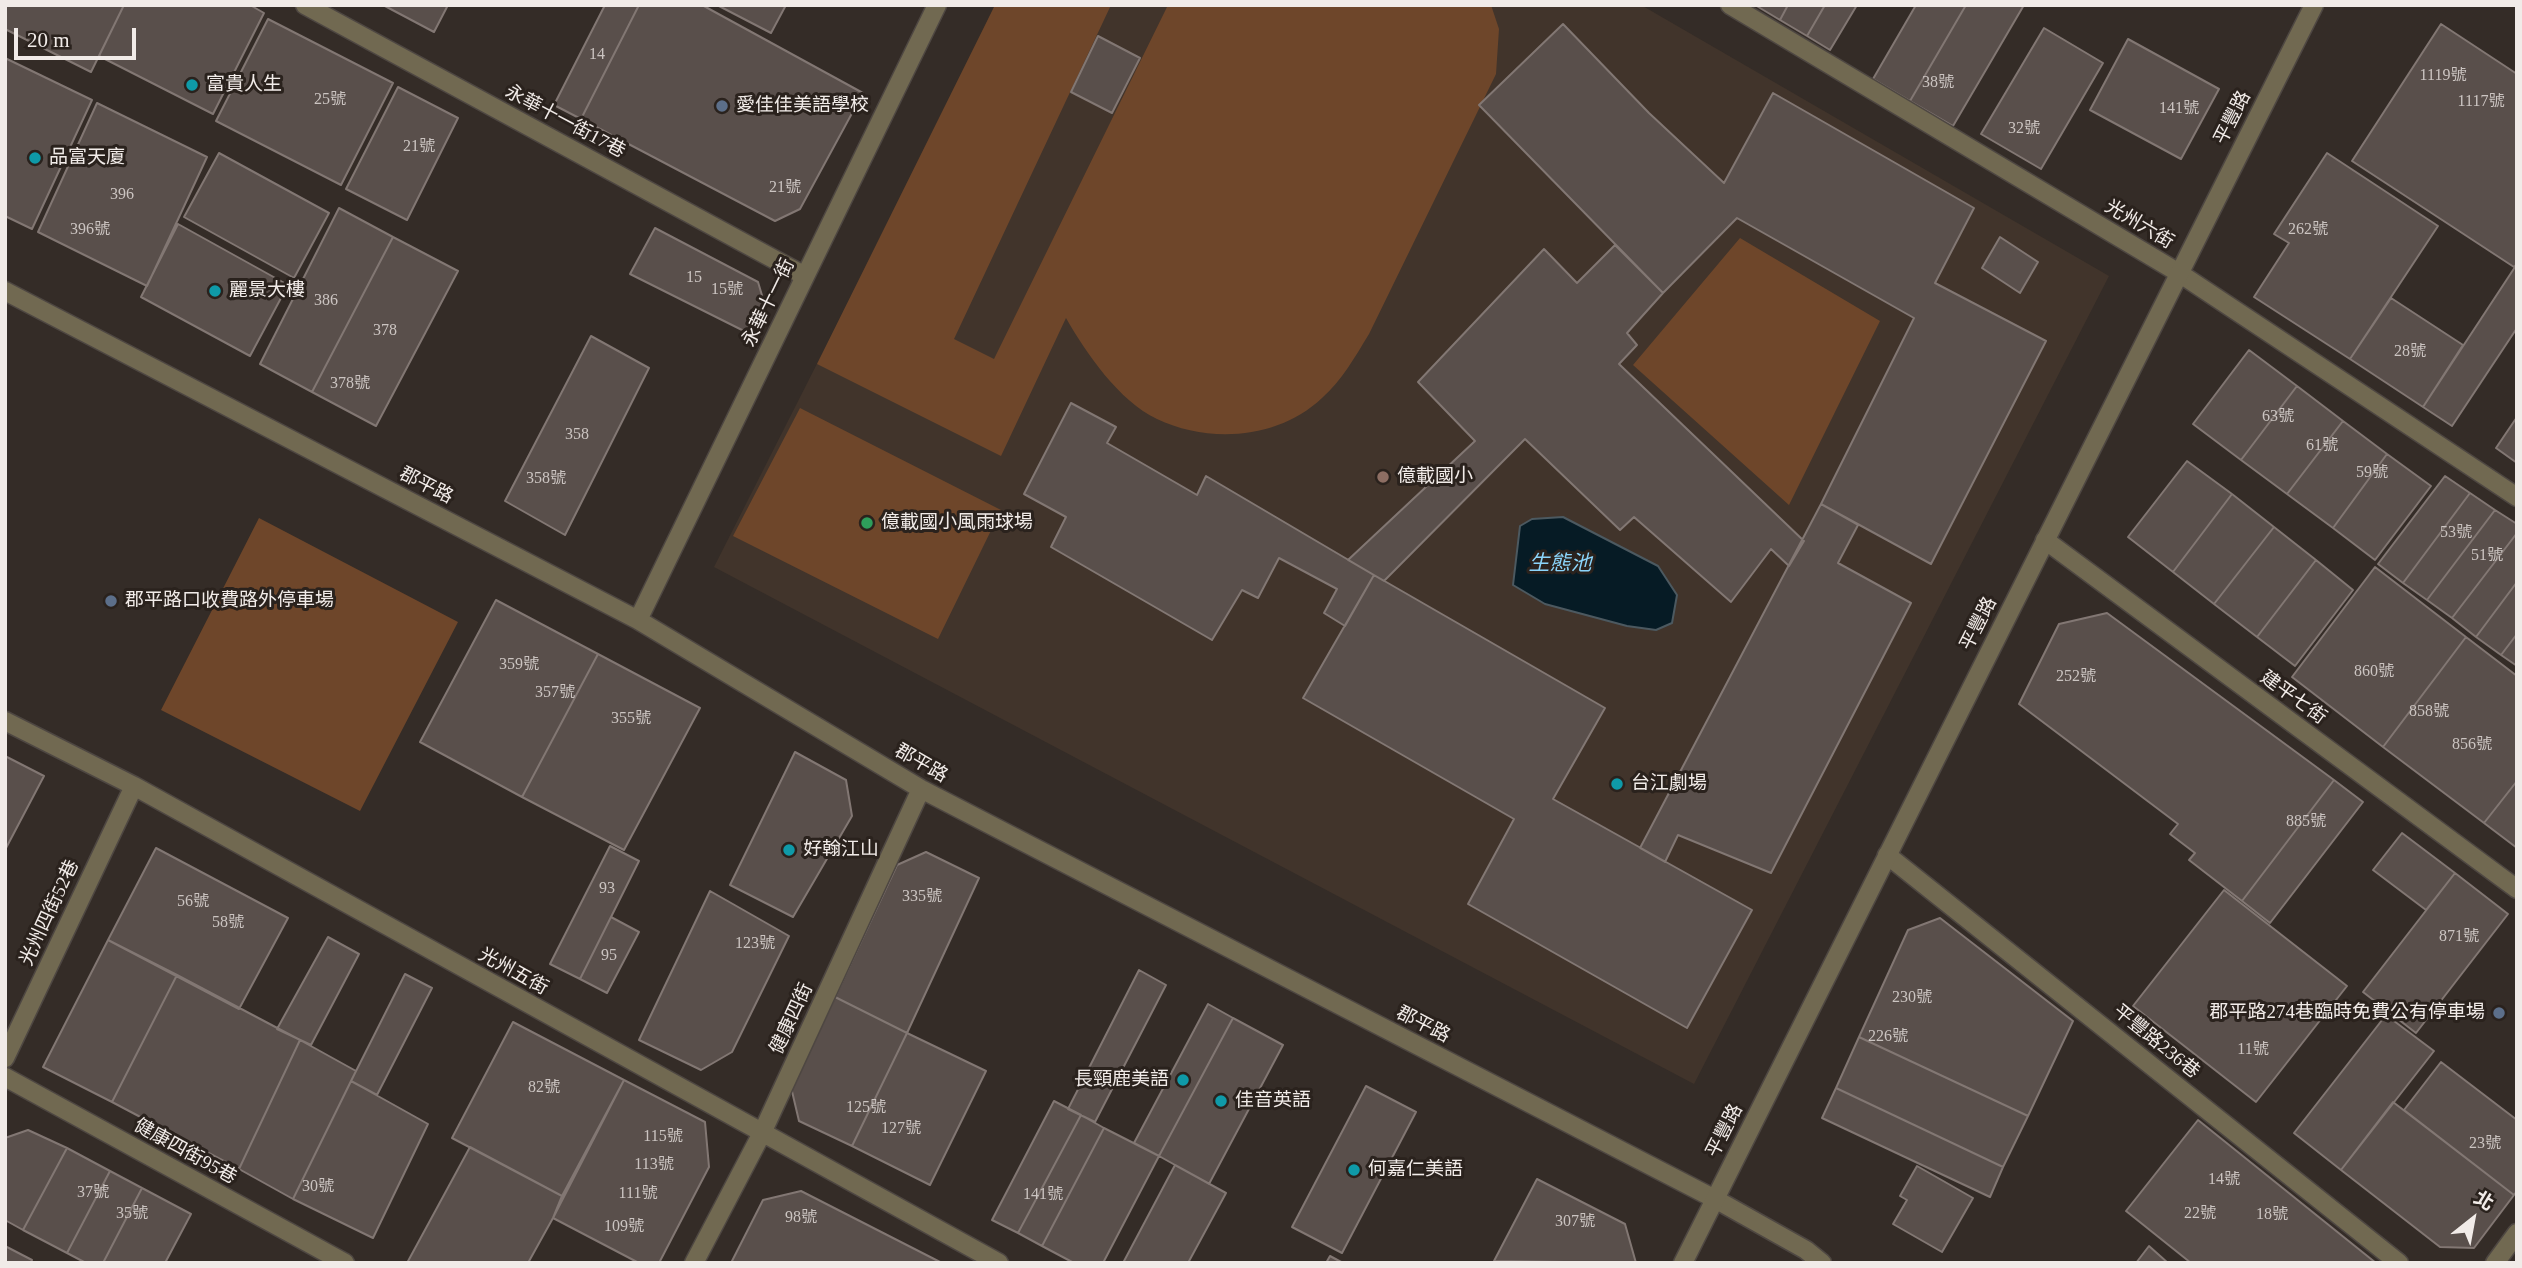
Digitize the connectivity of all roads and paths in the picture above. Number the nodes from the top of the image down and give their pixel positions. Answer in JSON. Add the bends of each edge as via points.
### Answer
{"nodes":[{"id":1,"x":305,"y":5,"type":"edge"},
{"id":2,"x":937,"y":5,"type":"edge"},
{"id":3,"x":1730,"y":5,"type":"edge"},
{"id":4,"x":2314,"y":5,"type":"edge"},
{"id":5,"x":2179,"y":273,"type":"junction"},
{"id":6,"x":805,"y":276,"type":"junction"},
{"id":7,"x":5,"y":291,"type":"edge"},
{"id":8,"x":2517,"y":497,"type":"edge"},
{"id":9,"x":2045,"y":540,"type":"junction"},
{"id":10,"x":638,"y":620,"type":"junction"},
{"id":11,"x":5,"y":721,"type":"edge"},
{"id":12,"x":134,"y":786,"type":"junction"},
{"id":13,"x":921,"y":789,"type":"junction"},
{"id":14,"x":1887,"y":855,"type":"junction"},
{"id":15,"x":2517,"y":889,"type":"edge"},
{"id":16,"x":5,"y":1058,"type":"edge"},
{"id":17,"x":5,"y":1077,"type":"edge"},
{"id":18,"x":762,"y":1133,"type":"junction"},
{"id":19,"x":1715,"y":1199,"type":"junction"},
{"id":20,"x":2517,"y":1233,"type":"edge"},
{"id":21,"x":345,"y":1263,"type":"edge"},
{"id":22,"x":694,"y":1263,"type":"edge"},
{"id":23,"x":999,"y":1263,"type":"edge"},
{"id":24,"x":1683,"y":1263,"type":"edge"},
{"id":25,"x":1822,"y":1263,"type":"edge"},
{"id":26,"x":2399,"y":1263,"type":"edge"},
{"id":27,"x":2495,"y":1263,"type":"edge"}],
"edges":[{"from":1,"to":6,"type":"street","name":"永華十一街17巷"},
{"from":2,"to":6,"type":"street","name":"永華十一街"},
{"from":3,"to":5,"type":"street","name":"光州六街"},
{"from":4,"to":5,"type":"street","name":"平豐路"},
{"from":5,"to":8,"type":"street","name":"光州六街"},
{"from":5,"to":9,"type":"street","name":"平豐路"},
{"from":6,"to":10,"type":"street","name":"永華十一街"},
{"from":7,"to":10,"type":"street","name":"郡平路"},
{"from":9,"to":14,"type":"street","name":"平豐路"},
{"from":9,"to":15,"type":"street","name":"建平七街"},
{"from":10,"to":13,"type":"street","name":"郡平路"},
{"from":11,"to":12,"type":"street","name":"光州五街"},
{"from":12,"to":16,"type":"street","name":"光州四街52巷"},
{"from":12,"to":18,"type":"street","name":"光州五街"},
{"from":13,"to":18,"type":"street","name":"健康四街"},
{"from":13,"to":19,"type":"street","name":"郡平路"},
{"from":14,"to":19,"type":"street","name":"平豐路"},
{"from":14,"to":26,"type":"street","name":"平豐路236巷"},
{"from":17,"to":21,"type":"street","name":"健康四街95巷"},
{"from":18,"to":22,"type":"street","name":"健康四街"},
{"from":18,"to":23,"type":"street","name":"光州五街"},
{"from":19,"to":24,"type":"street","name":"平豐路"},
{"from":19,"to":25,"type":"street","name":"郡平路"},
{"from":20,"to":27,"type":"street"}]}
